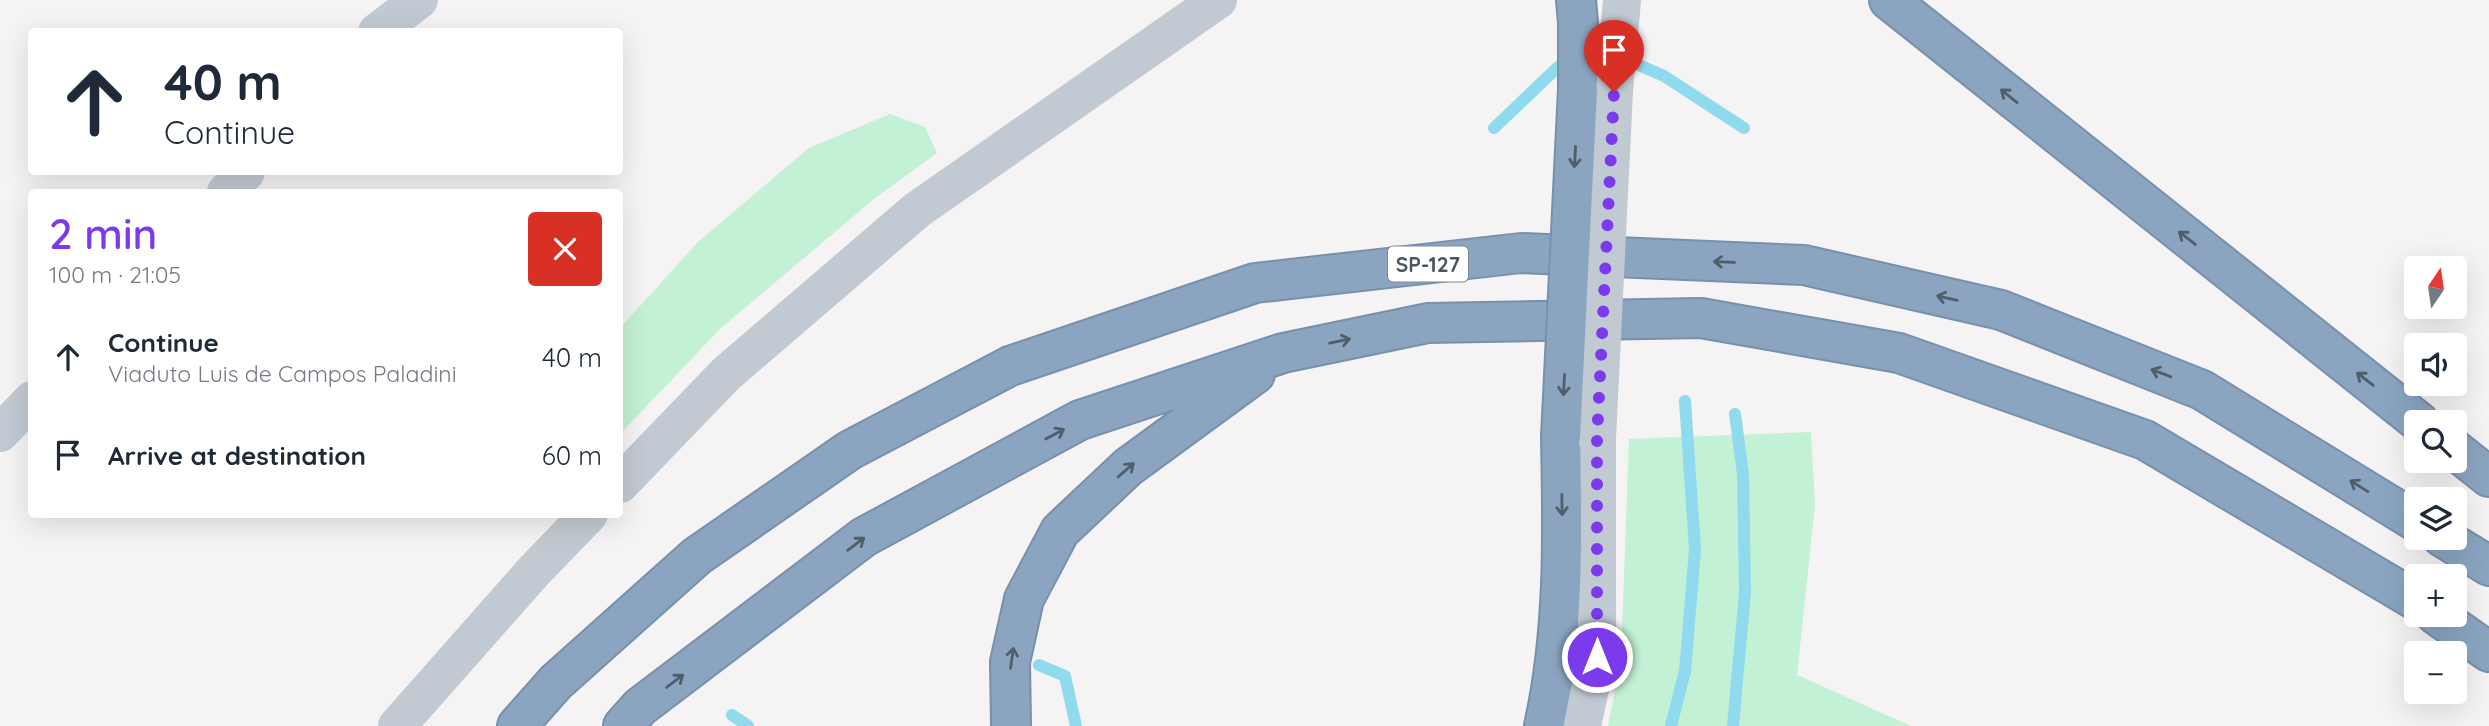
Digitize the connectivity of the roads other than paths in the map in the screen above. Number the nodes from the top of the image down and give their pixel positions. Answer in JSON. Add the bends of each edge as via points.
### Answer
{"nodes":[{"id":1,"x":419,"y":0,"type":"edge"},
{"id":2,"x":1218,"y":0,"type":"edge"},
{"id":3,"x":1576,"y":0,"type":"edge"},
{"id":4,"x":1889,"y":0,"type":"edge"},
{"id":5,"x":1620,"y":18,"type":"edge"},
{"id":6,"x":382,"y":28,"type":"edge"},
{"id":7,"x":1596,"y":90,"type":"junction"},
{"id":8,"x":243,"y":175,"type":"edge"},
{"id":9,"x":229,"y":189,"type":"edge"},
{"id":10,"x":1283,"y":353,"type":"junction"},
{"id":11,"x":28,"y":404,"type":"edge"},
{"id":12,"x":2404,"y":410,"type":"edge"},
{"id":13,"x":0,"y":433,"type":"edge"},
{"id":14,"x":1579,"y":438,"type":"junction"},
{"id":15,"x":2467,"y":460,"type":"edge"},
{"id":16,"x":2489,"y":477,"type":"edge"},
{"id":17,"x":623,"y":481,"type":"edge"},
{"id":18,"x":2404,"y":514,"type":"edge"},
{"id":19,"x":585,"y":518,"type":"edge"},
{"id":20,"x":2463,"y":550,"type":"edge"},
{"id":21,"x":2489,"y":566,"type":"edge"},
{"id":22,"x":2404,"y":593,"type":"edge"},
{"id":23,"x":2453,"y":627,"type":"edge"},
{"id":24,"x":2489,"y":652,"type":"edge"},
{"id":25,"x":397,"y":726,"type":"edge"},
{"id":26,"x":517,"y":726,"type":"edge"},
{"id":27,"x":623,"y":726,"type":"edge"},
{"id":28,"x":1011,"y":726,"type":"edge"},
{"id":29,"x":1544,"y":726,"type":"edge"},
{"id":30,"x":1583,"y":726,"type":"edge"}],
"edges":[{"from":1,"to":6,"type":"street"},
{"from":2,"to":17,"type":"street","via":[[918,210],[726,374]]},
{"from":3,"to":7,"type":"highway"},
{"from":12,"to":4,"type":"highway","one_way":true},
{"from":5,"to":7,"type":"street"},
{"from":7,"to":14,"type":"highway","bridge":true},
{"from":8,"to":9,"type":"street"},
{"from":10,"to":22,"type":"highway","one_way":true,"via":[[1428,323],[1701,318],[1899,354],[2145,440]]},
{"from":27,"to":10,"type":"highway","one_way":true,"via":[[640,707],[864,537],[1080,420]]},
{"from":28,"to":10,"type":"highway","one_way":true,"via":[[1010,662],[1024,599],[1060,531],[1128,467]]},
{"from":11,"to":13,"type":"street"},
{"from":14,"to":29,"type":"highway","one_way":true},
{"from":14,"to":30,"type":"street","via":[[1597,657]]},
{"from":15,"to":16,"type":"highway"},
{"from":18,"to":26,"type":"highway","number":"SP-127","one_way":true,"via":[[2203,390],[2001,310],[1804,265],[1507,255],[1255,284],[1010,366],[850,450],[697,556],[556,682]]},
{"from":19,"to":25,"type":"street"},
{"from":20,"to":21,"type":"highway"},
{"from":23,"to":24,"type":"highway"}]}
